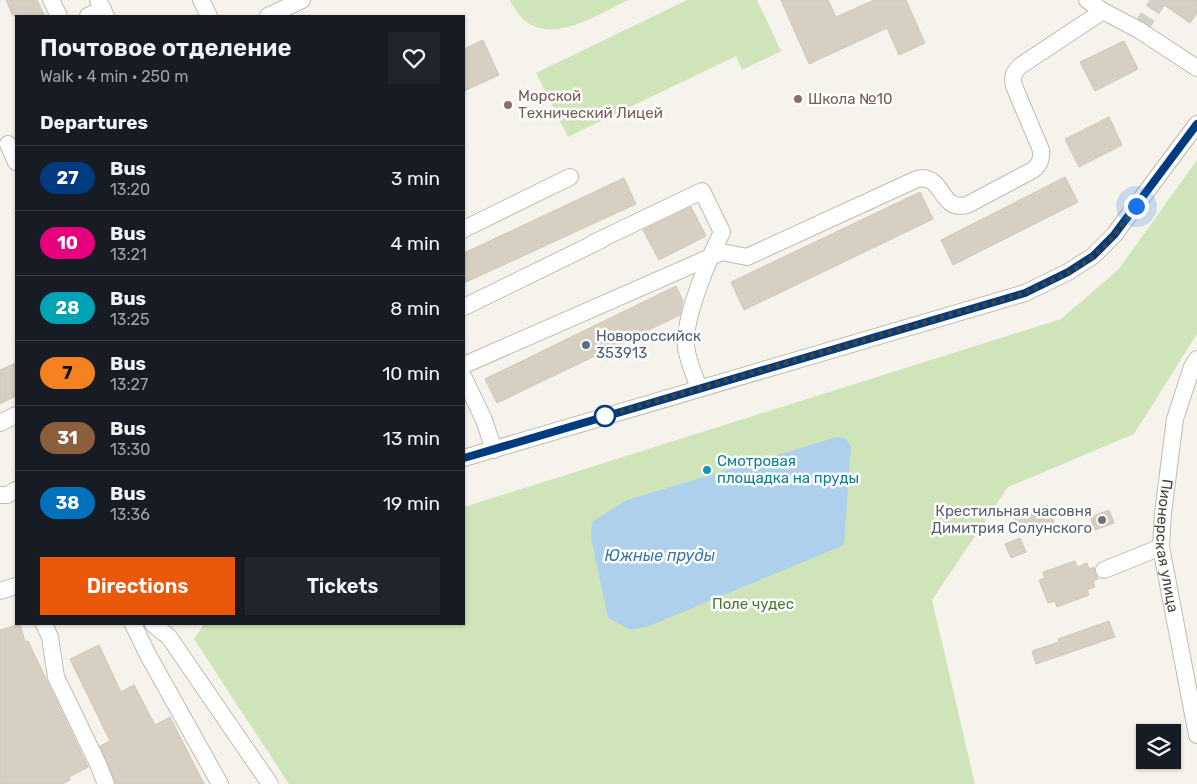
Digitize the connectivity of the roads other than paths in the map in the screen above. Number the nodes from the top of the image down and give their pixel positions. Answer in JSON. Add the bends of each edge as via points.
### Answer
{"nodes":[{"id":1,"x":51,"y":0,"type":"edge"},
{"id":2,"x":201,"y":0,"type":"edge"},
{"id":3,"x":302,"y":0,"type":"edge"},
{"id":4,"x":1087,"y":0,"type":"edge"},
{"id":5,"x":102,"y":8,"type":"edge"},
{"id":6,"x":1103,"y":11,"type":"junction"},
{"id":7,"x":58,"y":15,"type":"edge"},
{"id":8,"x":90,"y":15,"type":"edge"},
{"id":9,"x":208,"y":15,"type":"edge"},
{"id":10,"x":270,"y":15,"type":"edge"},
{"id":11,"x":1197,"y":68,"type":"edge"},
{"id":12,"x":1197,"y":124,"type":"edge"},
{"id":13,"x":8,"y":144,"type":"edge"},
{"id":14,"x":15,"y":160,"type":"edge"},
{"id":15,"x":570,"y":177,"type":"dead end"},
{"id":16,"x":465,"y":229,"type":"edge"},
{"id":17,"x":709,"y":258,"type":"junction"},
{"id":18,"x":465,"y":308,"type":"edge"},
{"id":19,"x":1197,"y":359,"type":"edge"},
{"id":20,"x":465,"y":365,"type":"edge"},
{"id":21,"x":465,"y":380,"type":"edge"},
{"id":22,"x":698,"y":388,"type":"junction"},
{"id":23,"x":15,"y":416,"type":"edge"},
{"id":24,"x":0,"y":423,"type":"edge"},
{"id":25,"x":494,"y":450,"type":"junction"},
{"id":26,"x":465,"y":458,"type":"edge"},
{"id":27,"x":15,"y":491,"type":"edge"},
{"id":28,"x":0,"y":495,"type":"edge"},
{"id":29,"x":1161,"y":547,"type":"junction"},
{"id":30,"x":1104,"y":570,"type":"dead end"},
{"id":31,"x":15,"y":586,"type":"edge"},
{"id":32,"x":0,"y":591,"type":"edge"},
{"id":33,"x":44,"y":625,"type":"edge"},
{"id":34,"x":133,"y":625,"type":"edge"},
{"id":35,"x":153,"y":625,"type":"edge"},
{"id":36,"x":1194,"y":710,"type":"edge"},
{"id":37,"x":1197,"y":734,"type":"edge"},
{"id":38,"x":106,"y":784,"type":"edge"},
{"id":39,"x":220,"y":784,"type":"edge"},
{"id":40,"x":270,"y":784,"type":"edge"}],
"edges":[{"from":1,"to":7,"type":"street"},
{"from":2,"to":9,"type":"street"},
{"from":3,"to":10,"type":"street"},
{"from":4,"to":6,"type":"street"},
{"from":5,"to":8,"type":"street"},
{"from":6,"to":11,"type":"street"},
{"from":6,"to":17,"type":"street","via":[[1014,71],[1014,86],[1042,158],[1033,170],[960,206],[946,199],[932,180],[917,179],[747,257],[722,252]]},
{"from":12,"to":22,"type":"street","via":[[1114,235],[1093,256],[1068,272],[1025,293]]},
{"from":13,"to":14,"type":"street"},
{"from":15,"to":16,"type":"street"},
{"from":17,"to":18,"type":"street","via":[[722,232],[702,191]]},
{"from":17,"to":20,"type":"street"},
{"from":17,"to":22,"type":"street","via":[[687,327],[686,347]]},
{"from":19,"to":29,"type":"street","name":"Пионерская улица","via":[[1175,419],[1162,513]]},
{"from":21,"to":25,"type":"street"},
{"from":22,"to":25,"type":"street"},
{"from":23,"to":24,"type":"street"},
{"from":25,"to":26,"type":"street"},
{"from":27,"to":28,"type":"street"},
{"from":29,"to":30,"type":"street"},
{"from":29,"to":36,"type":"street","name":"Пионерская улица"},
{"from":31,"to":32,"type":"street"},
{"from":33,"to":38,"type":"street","via":[[50,637],[56,677]]},
{"from":34,"to":39,"type":"street"},
{"from":35,"to":40,"type":"street","via":[[169,637]]},
{"from":36,"to":37,"type":"street","name":"Пионерская улица"}]}
